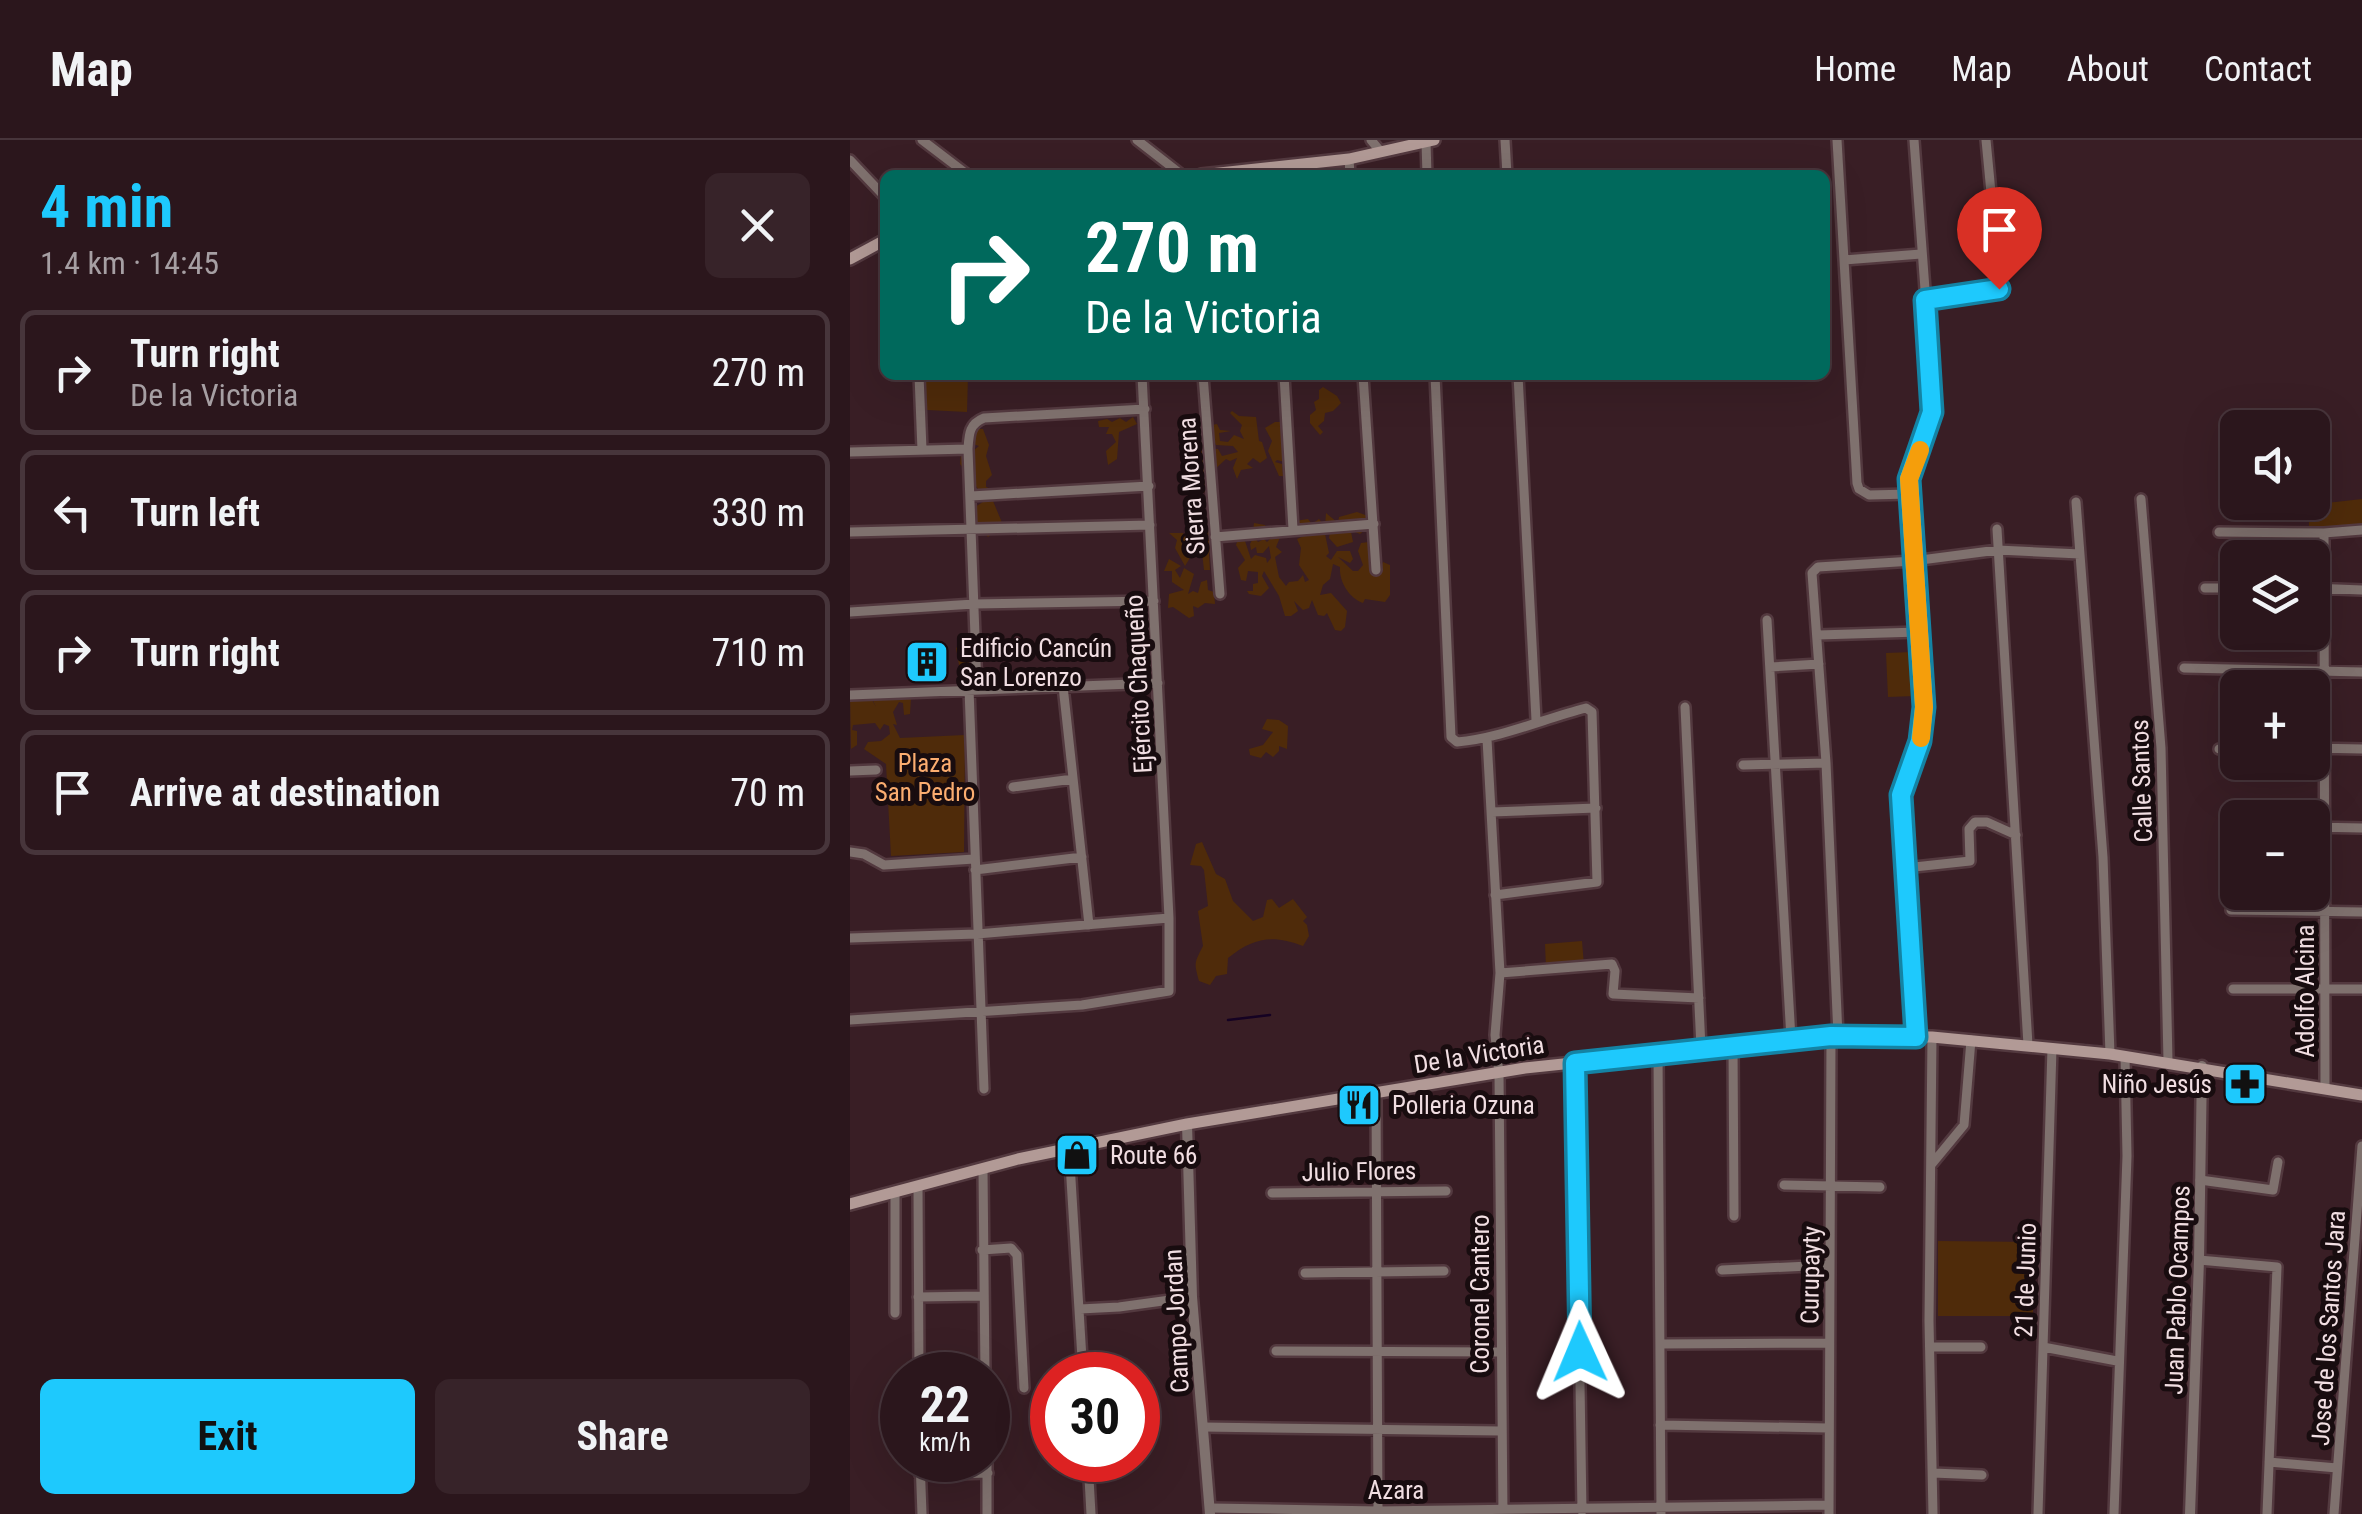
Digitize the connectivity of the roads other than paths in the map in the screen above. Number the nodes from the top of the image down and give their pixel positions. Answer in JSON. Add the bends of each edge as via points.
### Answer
{"nodes":[{"id":1,"x":922,"y":140,"type":"edge"},
{"id":2,"x":1136,"y":140,"type":"edge"},
{"id":3,"x":1371,"y":140,"type":"edge"},
{"id":4,"x":1505,"y":140,"type":"edge"},
{"id":5,"x":1837,"y":140,"type":"edge"},
{"id":6,"x":1914,"y":140,"type":"edge"},
{"id":7,"x":1986,"y":140,"type":"edge"},
{"id":8,"x":1430,"y":141,"type":"edge"},
{"id":9,"x":1381,"y":152,"type":"junction"},
{"id":10,"x":1349,"y":159,"type":"junction"},
{"id":11,"x":850,"y":160,"type":"edge"},
{"id":12,"x":961,"y":170,"type":"edge"},
{"id":13,"x":1175,"y":170,"type":"edge"},
{"id":14,"x":1277,"y":170,"type":"edge"},
{"id":15,"x":1350,"y":170,"type":"edge"},
{"id":16,"x":1427,"y":170,"type":"edge"},
{"id":17,"x":1507,"y":170,"type":"edge"},
{"id":18,"x":880,"y":193,"type":"edge"},
{"id":19,"x":880,"y":243,"type":"edge"},
{"id":20,"x":1921,"y":254,"type":"junction"},
{"id":21,"x":850,"y":259,"type":"edge"},
{"id":22,"x":1844,"y":260,"type":"junction"},
{"id":23,"x":1925,"y":300,"type":"junction"},
{"id":24,"x":919,"y":380,"type":"edge"},
{"id":25,"x":1142,"y":380,"type":"edge"},
{"id":26,"x":1204,"y":380,"type":"edge"},
{"id":27,"x":1284,"y":380,"type":"edge"},
{"id":28,"x":1363,"y":380,"type":"edge"},
{"id":29,"x":1435,"y":380,"type":"edge"},
{"id":30,"x":1518,"y":380,"type":"edge"},
{"id":31,"x":1145,"y":409,"type":"junction"},
{"id":32,"x":968,"y":449,"type":"junction"},
{"id":33,"x":922,"y":450,"type":"junction"},
{"id":34,"x":850,"y":452,"type":"edge"},
{"id":35,"x":1148,"y":486,"type":"junction"},
{"id":36,"x":1910,"y":494,"type":"junction"},
{"id":37,"x":971,"y":496,"type":"junction"},
{"id":38,"x":2141,"y":499,"type":"dead end"},
{"id":39,"x":2076,"y":502,"type":"dead end"},
{"id":40,"x":1374,"y":524,"type":"junction"},
{"id":41,"x":1150,"y":525,"type":"junction"},
{"id":42,"x":972,"y":528,"type":"junction"},
{"id":43,"x":1292,"y":528,"type":"junction"},
{"id":44,"x":1997,"y":529,"type":"dead end"},
{"id":45,"x":2362,"y":530,"type":"edge"},
{"id":46,"x":850,"y":532,"type":"edge"},
{"id":47,"x":2219,"y":532,"type":"dead end"},
{"id":48,"x":2324,"y":534,"type":"junction"},
{"id":49,"x":1214,"y":537,"type":"junction"},
{"id":50,"x":2324,"y":540,"type":"edge"},
{"id":51,"x":1998,"y":550,"type":"junction"},
{"id":52,"x":2080,"y":554,"type":"junction"},
{"id":53,"x":1914,"y":561,"type":"junction"},
{"id":54,"x":1376,"y":570,"type":"dead end"},
{"id":55,"x":2204,"y":588,"type":"dead end"},
{"id":56,"x":2220,"y":588,"type":"edge"},
{"id":57,"x":2330,"y":588,"type":"edge"},
{"id":58,"x":2362,"y":590,"type":"edge"},
{"id":59,"x":1220,"y":594,"type":"dead end"},
{"id":60,"x":1154,"y":601,"type":"junction"},
{"id":61,"x":974,"y":604,"type":"junction"},
{"id":62,"x":850,"y":612,"type":"edge"},
{"id":63,"x":1767,"y":620,"type":"dead end"},
{"id":64,"x":1919,"y":632,"type":"junction"},
{"id":65,"x":1818,"y":634,"type":"junction"},
{"id":66,"x":1819,"y":664,"type":"junction"},
{"id":67,"x":1770,"y":668,"type":"junction"},
{"id":68,"x":2184,"y":668,"type":"dead end"},
{"id":69,"x":2277,"y":670,"type":"edge"},
{"id":70,"x":2330,"y":671,"type":"edge"},
{"id":71,"x":2362,"y":672,"type":"edge"},
{"id":72,"x":1158,"y":682,"type":"junction"},
{"id":73,"x":1062,"y":686,"type":"junction"},
{"id":74,"x":973,"y":689,"type":"junction"},
{"id":75,"x":850,"y":696,"type":"edge"},
{"id":76,"x":1685,"y":707,"type":"dead end"},
{"id":77,"x":1536,"y":720,"type":"junction"},
{"id":78,"x":1487,"y":739,"type":"junction"},
{"id":79,"x":2330,"y":748,"type":"edge"},
{"id":80,"x":2362,"y":749,"type":"edge"},
{"id":81,"x":1826,"y":763,"type":"junction"},
{"id":82,"x":1776,"y":764,"type":"junction"},
{"id":83,"x":1743,"y":765,"type":"dead end"},
{"id":84,"x":876,"y":770,"type":"dead end"},
{"id":85,"x":850,"y":771,"type":"edge"},
{"id":86,"x":1073,"y":778,"type":"junction"},
{"id":87,"x":1012,"y":787,"type":"dead end"},
{"id":88,"x":1596,"y":808,"type":"junction"},
{"id":89,"x":1492,"y":812,"type":"junction"},
{"id":90,"x":2330,"y":827,"type":"edge"},
{"id":91,"x":2362,"y":828,"type":"edge"},
{"id":92,"x":2016,"y":835,"type":"junction"},
{"id":93,"x":850,"y":852,"type":"edge"},
{"id":94,"x":1082,"y":858,"type":"junction"},
{"id":95,"x":974,"y":865,"type":"junction"},
{"id":96,"x":1906,"y":868,"type":"junction"},
{"id":97,"x":1495,"y":895,"type":"junction"},
{"id":98,"x":2231,"y":910,"type":"dead end"},
{"id":99,"x":2324,"y":912,"type":"junction"},
{"id":100,"x":2362,"y":912,"type":"edge"},
{"id":101,"x":1169,"y":918,"type":"junction"},
{"id":102,"x":1089,"y":924,"type":"junction"},
{"id":103,"x":977,"y":934,"type":"junction"},
{"id":104,"x":850,"y":938,"type":"edge"},
{"id":105,"x":1500,"y":973,"type":"junction"},
{"id":106,"x":2325,"y":988,"type":"junction"},
{"id":107,"x":2233,"y":989,"type":"dead end"},
{"id":108,"x":2362,"y":989,"type":"edge"},
{"id":109,"x":1699,"y":998,"type":"junction"},
{"id":110,"x":983,"y":1012,"type":"junction"},
{"id":111,"x":850,"y":1020,"type":"edge"},
{"id":112,"x":1834,"y":1036,"type":"junction"},
{"id":113,"x":1916,"y":1037,"type":"junction"},
{"id":114,"x":1932,"y":1037,"type":"junction"},
{"id":115,"x":1791,"y":1039,"type":"junction"},
{"id":116,"x":1971,"y":1040,"type":"junction"},
{"id":117,"x":1733,"y":1044,"type":"junction"},
{"id":118,"x":2028,"y":1045,"type":"junction"},
{"id":119,"x":1701,"y":1048,"type":"junction"},
{"id":120,"x":2052,"y":1048,"type":"junction"},
{"id":121,"x":1658,"y":1053,"type":"junction"},
{"id":122,"x":2110,"y":1054,"type":"junction"},
{"id":123,"x":2125,"y":1056,"type":"junction"},
{"id":124,"x":2168,"y":1061,"type":"junction"},
{"id":125,"x":1575,"y":1063,"type":"junction"},
{"id":126,"x":2202,"y":1066,"type":"junction"},
{"id":127,"x":1500,"y":1074,"type":"junction"},
{"id":128,"x":2325,"y":1088,"type":"junction"},
{"id":129,"x":984,"y":1089,"type":"dead end"},
{"id":130,"x":1376,"y":1092,"type":"junction"},
{"id":131,"x":2362,"y":1095,"type":"edge"},
{"id":132,"x":1187,"y":1124,"type":"junction"},
{"id":133,"x":2362,"y":1146,"type":"edge"},
{"id":134,"x":1069,"y":1147,"type":"junction"},
{"id":135,"x":2278,"y":1162,"type":"dead end"},
{"id":136,"x":1930,"y":1166,"type":"junction"},
{"id":137,"x":983,"y":1169,"type":"junction"},
{"id":138,"x":2200,"y":1180,"type":"junction"},
{"id":139,"x":1784,"y":1185,"type":"dead end"},
{"id":140,"x":1831,"y":1185,"type":"junction"},
{"id":141,"x":918,"y":1187,"type":"junction"},
{"id":142,"x":1880,"y":1187,"type":"dead end"},
{"id":143,"x":1378,"y":1190,"type":"junction"},
{"id":144,"x":1446,"y":1191,"type":"dead end"},
{"id":145,"x":895,"y":1192,"type":"junction"},
{"id":146,"x":1272,"y":1193,"type":"dead end"},
{"id":147,"x":850,"y":1204,"type":"edge"},
{"id":148,"x":1734,"y":1216,"type":"dead end"},
{"id":149,"x":982,"y":1250,"type":"junction"},
{"id":150,"x":2200,"y":1260,"type":"junction"},
{"id":151,"x":1830,"y":1265,"type":"junction"},
{"id":152,"x":1722,"y":1270,"type":"dead end"},
{"id":153,"x":1378,"y":1271,"type":"junction"},
{"id":154,"x":1444,"y":1271,"type":"dead end"},
{"id":155,"x":1305,"y":1274,"type":"dead end"},
{"id":156,"x":982,"y":1296,"type":"junction"},
{"id":157,"x":1192,"y":1296,"type":"junction"},
{"id":158,"x":918,"y":1297,"type":"junction"},
{"id":159,"x":1080,"y":1308,"type":"junction"},
{"id":160,"x":895,"y":1314,"type":"dead end"},
{"id":161,"x":1829,"y":1343,"type":"junction"},
{"id":162,"x":1660,"y":1344,"type":"junction"},
{"id":163,"x":1931,"y":1347,"type":"junction"},
{"id":164,"x":1980,"y":1347,"type":"dead end"},
{"id":165,"x":2043,"y":1347,"type":"junction"},
{"id":166,"x":1378,"y":1349,"type":"junction"},
{"id":167,"x":1276,"y":1351,"type":"dead end"},
{"id":168,"x":919,"y":1352,"type":"edge"},
{"id":169,"x":983,"y":1352,"type":"edge"},
{"id":170,"x":1083,"y":1352,"type":"edge"},
{"id":171,"x":1500,"y":1352,"type":"junction"},
{"id":172,"x":2118,"y":1361,"type":"junction"},
{"id":173,"x":1024,"y":1388,"type":"dead end"},
{"id":174,"x":1660,"y":1425,"type":"junction"},
{"id":175,"x":1378,"y":1427,"type":"junction"},
{"id":176,"x":1203,"y":1428,"type":"junction"},
{"id":177,"x":1828,"y":1428,"type":"junction"},
{"id":178,"x":1500,"y":1430,"type":"junction"},
{"id":179,"x":2268,"y":1462,"type":"junction"},
{"id":180,"x":2337,"y":1468,"type":"junction"},
{"id":181,"x":1933,"y":1473,"type":"junction"},
{"id":182,"x":1982,"y":1475,"type":"dead end"},
{"id":183,"x":920,"y":1482,"type":"edge"},
{"id":184,"x":988,"y":1482,"type":"edge"},
{"id":185,"x":1089,"y":1482,"type":"edge"},
{"id":186,"x":1829,"y":1509,"type":"edge"},
{"id":187,"x":1661,"y":1510,"type":"edge"},
{"id":188,"x":1210,"y":1511,"type":"edge"},
{"id":189,"x":1378,"y":1512,"type":"edge"},
{"id":190,"x":1503,"y":1512,"type":"edge"},
{"id":191,"x":1582,"y":1512,"type":"edge"},
{"id":192,"x":922,"y":1514,"type":"edge"},
{"id":193,"x":988,"y":1514,"type":"edge"},
{"id":194,"x":1091,"y":1514,"type":"edge"},
{"id":195,"x":1933,"y":1514,"type":"edge"},
{"id":196,"x":2038,"y":1514,"type":"edge"},
{"id":197,"x":2114,"y":1514,"type":"edge"},
{"id":198,"x":2190,"y":1514,"type":"edge"},
{"id":199,"x":2267,"y":1514,"type":"edge"},
{"id":200,"x":2334,"y":1514,"type":"edge"}],
"edges":[{"from":1,"to":12,"type":"street"},
{"from":2,"to":13,"type":"street"},
{"from":3,"to":9,"type":"street"},
{"from":4,"to":17,"type":"street"},
{"from":5,"to":22,"type":"street"},
{"from":6,"to":20,"type":"street"},
{"from":7,"to":23,"type":"street","via":[[2000,288]]},
{"from":8,"to":9,"type":"main road"},
{"from":8,"to":16,"type":"street"},
{"from":9,"to":10,"type":"main road"},
{"from":10,"to":14,"type":"main road"},
{"from":10,"to":15,"type":"street"},
{"from":11,"to":18,"type":"street"},
{"from":19,"to":21,"type":"main road"},
{"from":20,"to":22,"type":"street"},
{"from":20,"to":23,"type":"street"},
{"from":22,"to":36,"type":"street","via":[[1857,483],[1869,495]]},
{"from":23,"to":36,"type":"street","via":[[1932,412]]},
{"from":24,"to":33,"type":"street"},
{"from":25,"to":31,"type":"street","name":"Ejército Chaqueño"},
{"from":26,"to":49,"type":"street","name":"Sierra Morena"},
{"from":27,"to":43,"type":"street"},
{"from":28,"to":40,"type":"street"},
{"from":29,"to":78,"type":"street","via":[[1450,733],[1457,742]]},
{"from":30,"to":77,"type":"street"},
{"from":31,"to":32,"type":"street","via":[[984,418],[971,428]]},
{"from":31,"to":35,"type":"street","name":"Ejército Chaqueño"},
{"from":32,"to":33,"type":"street"},
{"from":32,"to":37,"type":"street"},
{"from":33,"to":34,"type":"street"},
{"from":35,"to":37,"type":"street"},
{"from":35,"to":41,"type":"street","name":"Ejército Chaqueño"},
{"from":36,"to":53,"type":"street"},
{"from":37,"to":42,"type":"street"},
{"from":38,"to":124,"type":"street","name":"Calle Santos","via":[[2161,748]]},
{"from":39,"to":52,"type":"street"},
{"from":40,"to":43,"type":"street"},
{"from":40,"to":54,"type":"street"},
{"from":41,"to":42,"type":"street"},
{"from":41,"to":60,"type":"street","name":"Ejército Chaqueño"},
{"from":42,"to":46,"type":"street"},
{"from":42,"to":61,"type":"street"},
{"from":43,"to":49,"type":"street"},
{"from":44,"to":51,"type":"street"},
{"from":45,"to":48,"type":"street"},
{"from":47,"to":48,"type":"street"},
{"from":48,"to":50,"type":"street","name":"Adolfo Alcina"},
{"from":49,"to":59,"type":"street","name":"Sierra Morena"},
{"from":51,"to":52,"type":"street"},
{"from":51,"to":53,"type":"street"},
{"from":51,"to":92,"type":"street"},
{"from":52,"to":122,"type":"street"},
{"from":53,"to":64,"type":"street"},
{"from":53,"to":65,"type":"street","name":"Curupayty","via":[[1814,569]]},
{"from":55,"to":56,"type":"street"},
{"from":57,"to":58,"type":"street"},
{"from":60,"to":61,"type":"street"},
{"from":60,"to":72,"type":"street","name":"Ejército Chaqueño"},
{"from":61,"to":62,"type":"street"},
{"from":61,"to":74,"type":"street"},
{"from":63,"to":67,"type":"street"},
{"from":64,"to":65,"type":"street"},
{"from":64,"to":96,"type":"street","via":[[1924,707],[1901,795]]},
{"from":65,"to":66,"type":"street","name":"Curupayty"},
{"from":66,"to":67,"type":"street"},
{"from":66,"to":81,"type":"street","name":"Curupayty"},
{"from":67,"to":82,"type":"street"},
{"from":68,"to":69,"type":"street"},
{"from":70,"to":71,"type":"street"},
{"from":72,"to":73,"type":"street"},
{"from":72,"to":101,"type":"street","name":"Ejército Chaqueño"},
{"from":73,"to":74,"type":"street"},
{"from":73,"to":86,"type":"street"},
{"from":74,"to":75,"type":"street"},
{"from":74,"to":95,"type":"street"},
{"from":76,"to":109,"type":"street"},
{"from":77,"to":78,"type":"street"},
{"from":77,"to":88,"type":"street","via":[[1590,710]]},
{"from":78,"to":89,"type":"street","name":"Coronel Cantero"},
{"from":79,"to":80,"type":"street"},
{"from":81,"to":82,"type":"street"},
{"from":81,"to":112,"type":"street","name":"Curupayty"},
{"from":82,"to":83,"type":"street"},
{"from":82,"to":115,"type":"street"},
{"from":84,"to":85,"type":"street"},
{"from":86,"to":87,"type":"street"},
{"from":86,"to":94,"type":"street"},
{"from":88,"to":89,"type":"street"},
{"from":88,"to":97,"type":"street","via":[[1598,882]]},
{"from":89,"to":97,"type":"street","name":"Coronel Cantero"},
{"from":90,"to":91,"type":"street"},
{"from":92,"to":96,"type":"street","via":[[1975,822],[1970,861]]},
{"from":92,"to":118,"type":"street"},
{"from":93,"to":95,"type":"street","via":[[884,866]]},
{"from":94,"to":95,"type":"street"},
{"from":94,"to":102,"type":"street"},
{"from":95,"to":103,"type":"street"},
{"from":96,"to":113,"type":"street"},
{"from":97,"to":105,"type":"street","name":"Coronel Cantero"},
{"from":98,"to":99,"type":"street"},
{"from":99,"to":100,"type":"street"},
{"from":99,"to":106,"type":"street","name":"Adolfo Alcina"},
{"from":101,"to":102,"type":"street"},
{"from":101,"to":110,"type":"street","name":"Ejército Chaqueño","via":[[1169,991]]},
{"from":102,"to":103,"type":"street"},
{"from":103,"to":104,"type":"street"},
{"from":103,"to":110,"type":"street"},
{"from":105,"to":109,"type":"street","via":[[1612,964],[1614,994]]},
{"from":105,"to":127,"type":"street","name":"Coronel Cantero"},
{"from":106,"to":107,"type":"street"},
{"from":106,"to":108,"type":"street"},
{"from":106,"to":128,"type":"street","name":"Adolfo Alcina"},
{"from":109,"to":119,"type":"street"},
{"from":110,"to":111,"type":"street"},
{"from":110,"to":129,"type":"street"},
{"from":112,"to":113,"type":"main road","name":"De la Victoria"},
{"from":112,"to":115,"type":"main road","name":"De la Victoria"},
{"from":112,"to":140,"type":"street","name":"Curupayty"},
{"from":113,"to":114,"type":"main road","name":"De la Victoria"},
{"from":114,"to":116,"type":"main road","name":"De la Victoria"},
{"from":114,"to":136,"type":"street"},
{"from":115,"to":117,"type":"main road","name":"De la Victoria"},
{"from":116,"to":118,"type":"main road","name":"De la Victoria"},
{"from":116,"to":136,"type":"street","via":[[1964,1125]]},
{"from":117,"to":119,"type":"main road","name":"De la Victoria"},
{"from":117,"to":148,"type":"street"},
{"from":118,"to":120,"type":"main road","name":"De la Victoria"},
{"from":119,"to":121,"type":"main road","name":"De la Victoria"},
{"from":120,"to":122,"type":"main road","name":"De la Victoria"},
{"from":120,"to":165,"type":"street","name":"21 de Junio"},
{"from":121,"to":125,"type":"main road","name":"De la Victoria"},
{"from":121,"to":162,"type":"street"},
{"from":122,"to":123,"type":"main road","name":"De la Victoria"},
{"from":123,"to":124,"type":"main road","name":"De la Victoria"},
{"from":123,"to":172,"type":"street"},
{"from":124,"to":126,"type":"main road","name":"De la Victoria"},
{"from":125,"to":127,"type":"main road","name":"De la Victoria"},
{"from":125,"to":191,"type":"street"},
{"from":126,"to":128,"type":"main road","name":"De la Victoria"},
{"from":126,"to":138,"type":"street","name":"Juan Pablo Ocampos"},
{"from":127,"to":130,"type":"main road","name":"De la Victoria"},
{"from":127,"to":171,"type":"street","name":"Coronel Cantero"},
{"from":128,"to":131,"type":"main road","name":"De la Victoria"},
{"from":130,"to":132,"type":"main road","name":"De la Victoria"},
{"from":130,"to":143,"type":"street"},
{"from":132,"to":134,"type":"main road","name":"De la Victoria"},
{"from":132,"to":157,"type":"street","name":"Campo Jordan"},
{"from":133,"to":180,"type":"street","name":"Jose de los Santos Jara"},
{"from":134,"to":137,"type":"main road","name":"De la Victoria"},
{"from":134,"to":159,"type":"street"},
{"from":135,"to":138,"type":"street","via":[[2273,1190]]},
{"from":136,"to":163,"type":"street"},
{"from":137,"to":141,"type":"main road","name":"De la Victoria"},
{"from":137,"to":149,"type":"street"},
{"from":138,"to":150,"type":"street","name":"Juan Pablo Ocampos"},
{"from":139,"to":140,"type":"street"},
{"from":140,"to":142,"type":"street"},
{"from":140,"to":151,"type":"street","name":"Curupayty"},
{"from":141,"to":145,"type":"main road","name":"De la Victoria"},
{"from":141,"to":158,"type":"street"},
{"from":143,"to":144,"type":"street","name":"Julio Flores"},
{"from":143,"to":146,"type":"street","name":"Julio Flores"},
{"from":143,"to":153,"type":"street"},
{"from":145,"to":147,"type":"main road","name":"De la Victoria"},
{"from":145,"to":160,"type":"street"},
{"from":149,"to":156,"type":"street"},
{"from":149,"to":173,"type":"street","via":[[1011,1248],[1018,1255]]},
{"from":150,"to":179,"type":"street","via":[[2277,1267]]},
{"from":150,"to":198,"type":"street","name":"Juan Pablo Ocampos"},
{"from":151,"to":152,"type":"street"},
{"from":151,"to":161,"type":"street","name":"Curupayty"},
{"from":153,"to":154,"type":"street"},
{"from":153,"to":155,"type":"street"},
{"from":153,"to":166,"type":"street"},
{"from":156,"to":158,"type":"street"},
{"from":156,"to":169,"type":"street"},
{"from":157,"to":159,"type":"street"},
{"from":157,"to":176,"type":"street","name":"Campo Jordan"},
{"from":158,"to":168,"type":"street"},
{"from":159,"to":170,"type":"street"},
{"from":161,"to":162,"type":"street"},
{"from":161,"to":177,"type":"street","name":"Curupayty"},
{"from":162,"to":174,"type":"street"},
{"from":163,"to":164,"type":"street"},
{"from":163,"to":181,"type":"street"},
{"from":165,"to":172,"type":"street"},
{"from":165,"to":196,"type":"street","name":"21 de Junio"},
{"from":166,"to":167,"type":"street"},
{"from":166,"to":171,"type":"street"},
{"from":166,"to":175,"type":"street"},
{"from":171,"to":178,"type":"street","name":"Coronel Cantero"},
{"from":172,"to":197,"type":"street"},
{"from":174,"to":177,"type":"street"},
{"from":174,"to":187,"type":"street"},
{"from":175,"to":176,"type":"street"},
{"from":175,"to":178,"type":"street"},
{"from":175,"to":189,"type":"street"},
{"from":176,"to":188,"type":"street","name":"Campo Jordan"},
{"from":177,"to":186,"type":"street","name":"Curupayty"},
{"from":178,"to":190,"type":"street","name":"Coronel Cantero"},
{"from":179,"to":180,"type":"street"},
{"from":179,"to":199,"type":"street"},
{"from":180,"to":200,"type":"street","name":"Jose de los Santos Jara"},
{"from":181,"to":182,"type":"street"},
{"from":181,"to":195,"type":"street"},
{"from":183,"to":192,"type":"street"},
{"from":184,"to":193,"type":"street"},
{"from":185,"to":194,"type":"street"},
{"from":186,"to":187,"type":"street"},
{"from":187,"to":191,"type":"street","name":"Azara"},
{"from":188,"to":189,"type":"street","name":"Azara"},
{"from":189,"to":190,"type":"street","name":"Azara"},
{"from":190,"to":191,"type":"street","name":"Azara"}]}
